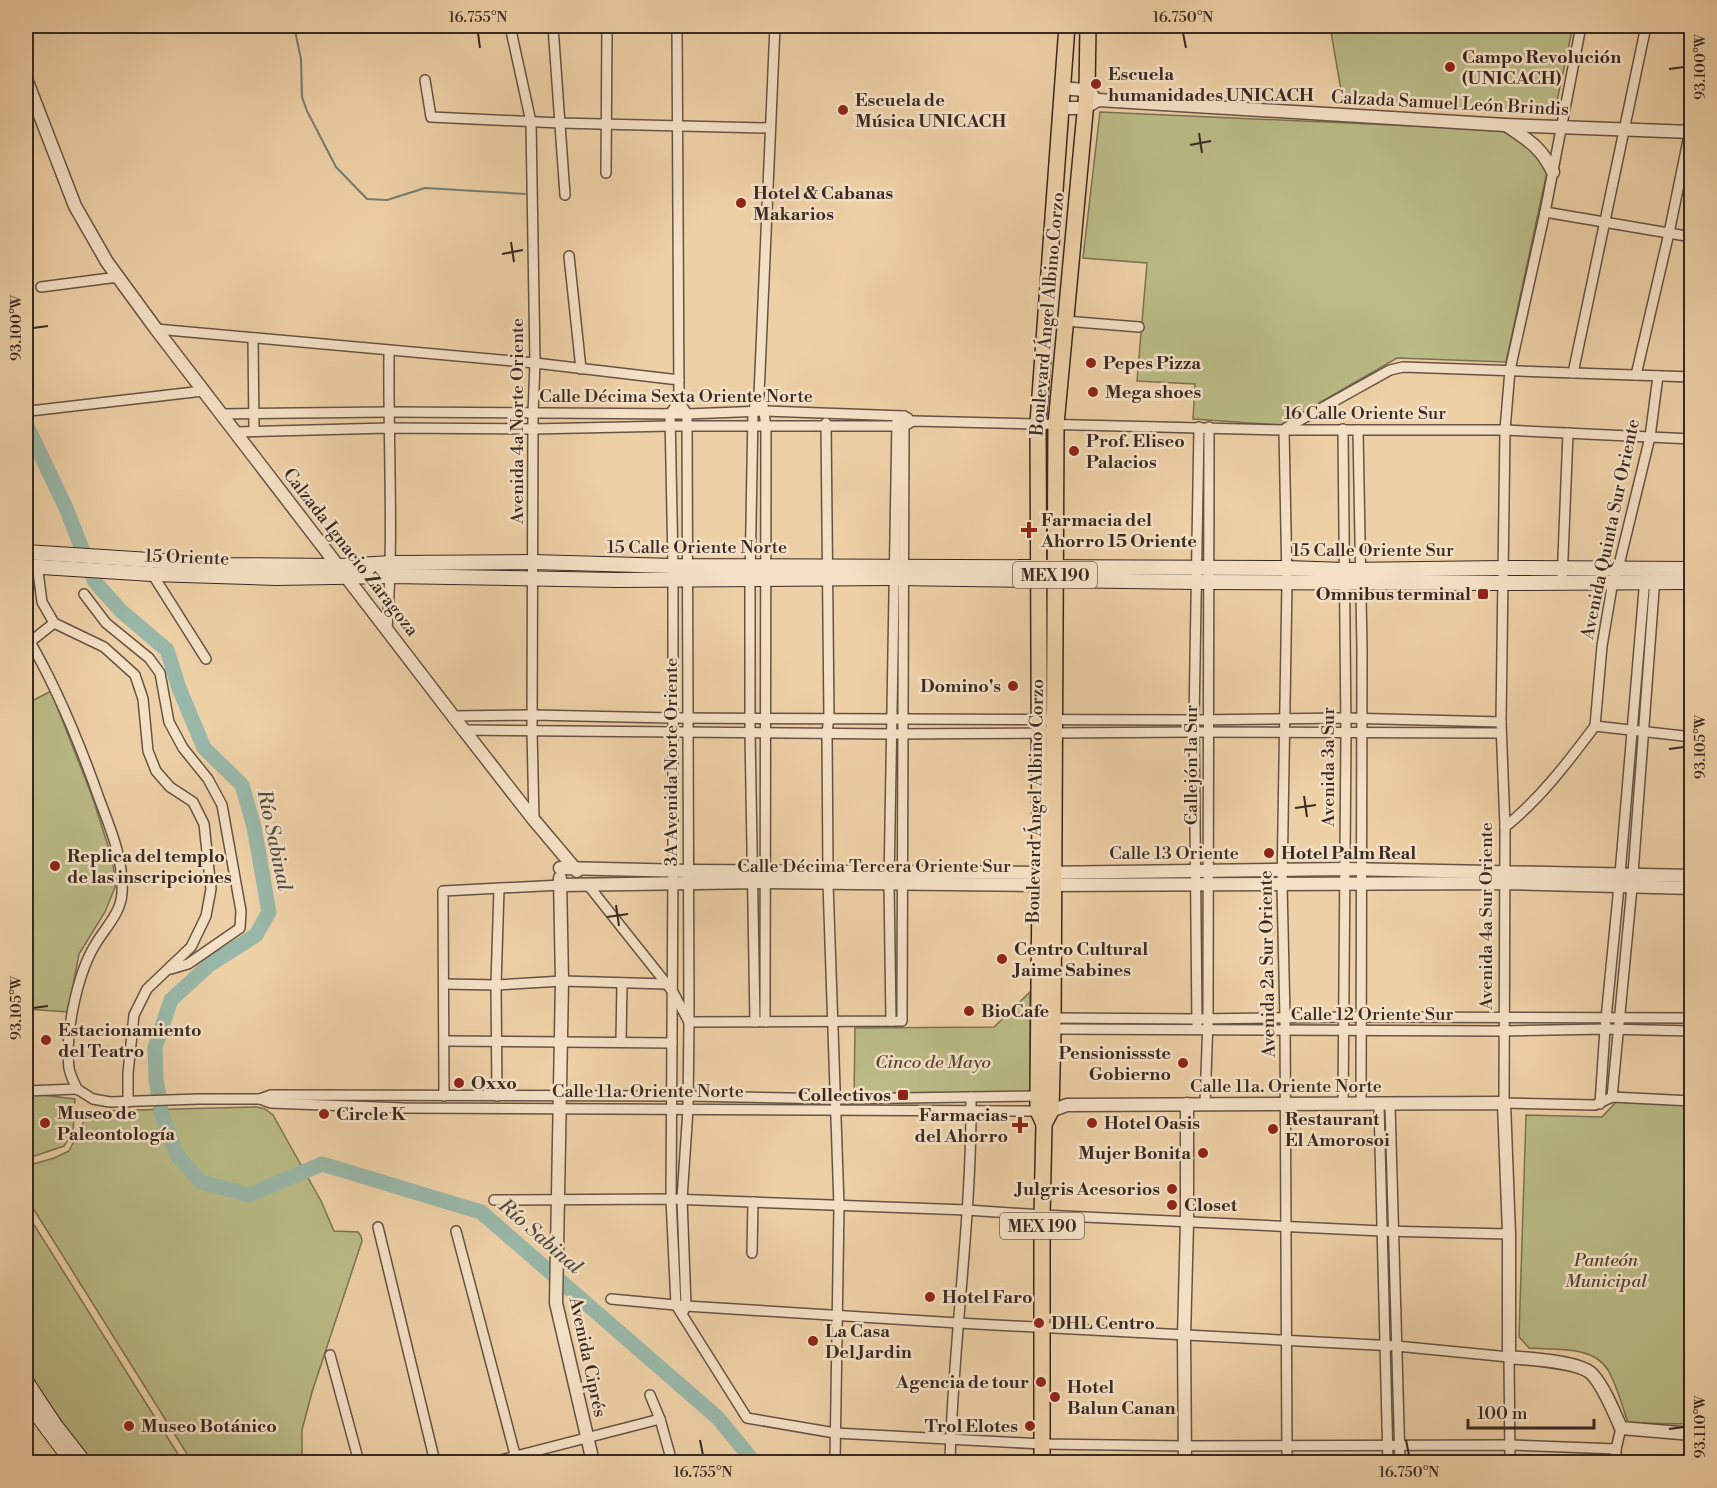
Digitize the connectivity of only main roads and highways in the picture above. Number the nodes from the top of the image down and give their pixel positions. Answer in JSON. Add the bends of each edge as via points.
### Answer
{"nodes":[{"id":1,"x":1067,"y":26,"type":"edge"},
{"id":2,"x":1088,"y":26,"type":"edge"},
{"id":3,"x":31,"y":552,"type":"edge"},
{"id":4,"x":55,"y":560,"type":"junction"},
{"id":5,"x":102,"y":564,"type":"junction"},
{"id":6,"x":32,"y":566,"type":"edge"},
{"id":7,"x":391,"y":569,"type":"junction"},
{"id":8,"x":1692,"y":569,"type":"edge"},
{"id":9,"x":344,"y":571,"type":"junction"},
{"id":10,"x":679,"y":573,"type":"junction"},
{"id":11,"x":1038,"y":574,"type":"junction"},
{"id":12,"x":1055,"y":574,"type":"junction"},
{"id":13,"x":1562,"y":575,"type":"junction"},
{"id":14,"x":1650,"y":575,"type":"junction"},
{"id":15,"x":1361,"y":576,"type":"junction"},
{"id":16,"x":1692,"y":582,"type":"edge"},
{"id":17,"x":1047,"y":725,"type":"junction"},
{"id":18,"x":1047,"y":879,"type":"junction"},
{"id":19,"x":1044,"y":1108,"type":"junction"},
{"id":20,"x":26,"y":1381,"type":"edge"},
{"id":21,"x":26,"y":1400,"type":"edge"},
{"id":22,"x":72,"y":1462,"type":"edge"},
{"id":23,"x":84,"y":1462,"type":"edge"},
{"id":24,"x":1042,"y":1462,"type":"edge"}],
"edges":[{"from":1,"to":11,"type":"main road","name":"Boulevard Ángel Albino Corzo","number":"MEX 190","via":[[1038,423]]},
{"from":2,"to":12,"type":"main road","name":"Boulevard Ángel Albino Corzo","number":"MEX 190","via":[[1092,96],[1084,108],[1056,424]]},
{"from":3,"to":4,"type":"main road","name":"15 Oriente"},
{"from":4,"to":5,"type":"main road","name":"15 Oriente"},
{"from":4,"to":6,"type":"main road","name":"15 Oriente"},
{"from":5,"to":9,"type":"main road","name":"15 Oriente","via":[[144,560]]},
{"from":5,"to":9,"type":"main road","name":"15 Oriente","via":[[152,574],[276,578]]},
{"from":7,"to":9,"type":"main road","name":"15 Calle Oriente Norte"},
{"from":7,"to":10,"type":"main road","name":"15 Calle Oriente Norte","via":[[533,577]]},
{"from":7,"to":10,"type":"main road","name":"15 Calle Oriente Norte","via":[[533,562]]},
{"from":8,"to":14,"type":"main road","name":"15 Calle Oriente Sur"},
{"from":10,"to":11,"type":"main road","name":"15 Calle Oriente Norte"},
{"from":11,"to":12,"type":"main road","name":"15 Calle Oriente Norte"},
{"from":11,"to":17,"type":"main road","name":"Boulevard Ángel Albino Corzo","number":"MEX 190"},
{"from":12,"to":15,"type":"main road","name":"15 Calle Oriente Sur"},
{"from":12,"to":17,"type":"main road","name":"Boulevard Ángel Albino Corzo","number":"MEX 190"},
{"from":13,"to":14,"type":"main road","name":"15 Calle Oriente Sur"},
{"from":13,"to":15,"type":"main road","name":"15 Calle Oriente Sur","via":[[1504,568]]},
{"from":13,"to":15,"type":"main road","name":"15 Calle Oriente Sur","via":[[1503,583]]},
{"from":14,"to":16,"type":"main road","name":"15 Calle Oriente Sur"},
{"from":17,"to":18,"type":"main road","name":"Boulevard Ángel Albino Corzo","number":"MEX 190"},
{"from":18,"to":19,"type":"main road","name":"Boulevard Ángel Albino Corzo","number":"MEX 190"},
{"from":18,"to":19,"type":"main road","name":"Boulevard Ángel Albino Corzo","number":"MEX 190","via":[[1053,1024]]},
{"from":19,"to":24,"type":"main road","number":"MEX 190"},
{"from":20,"to":23,"type":"main road"},
{"from":21,"to":22,"type":"main road"}]}
